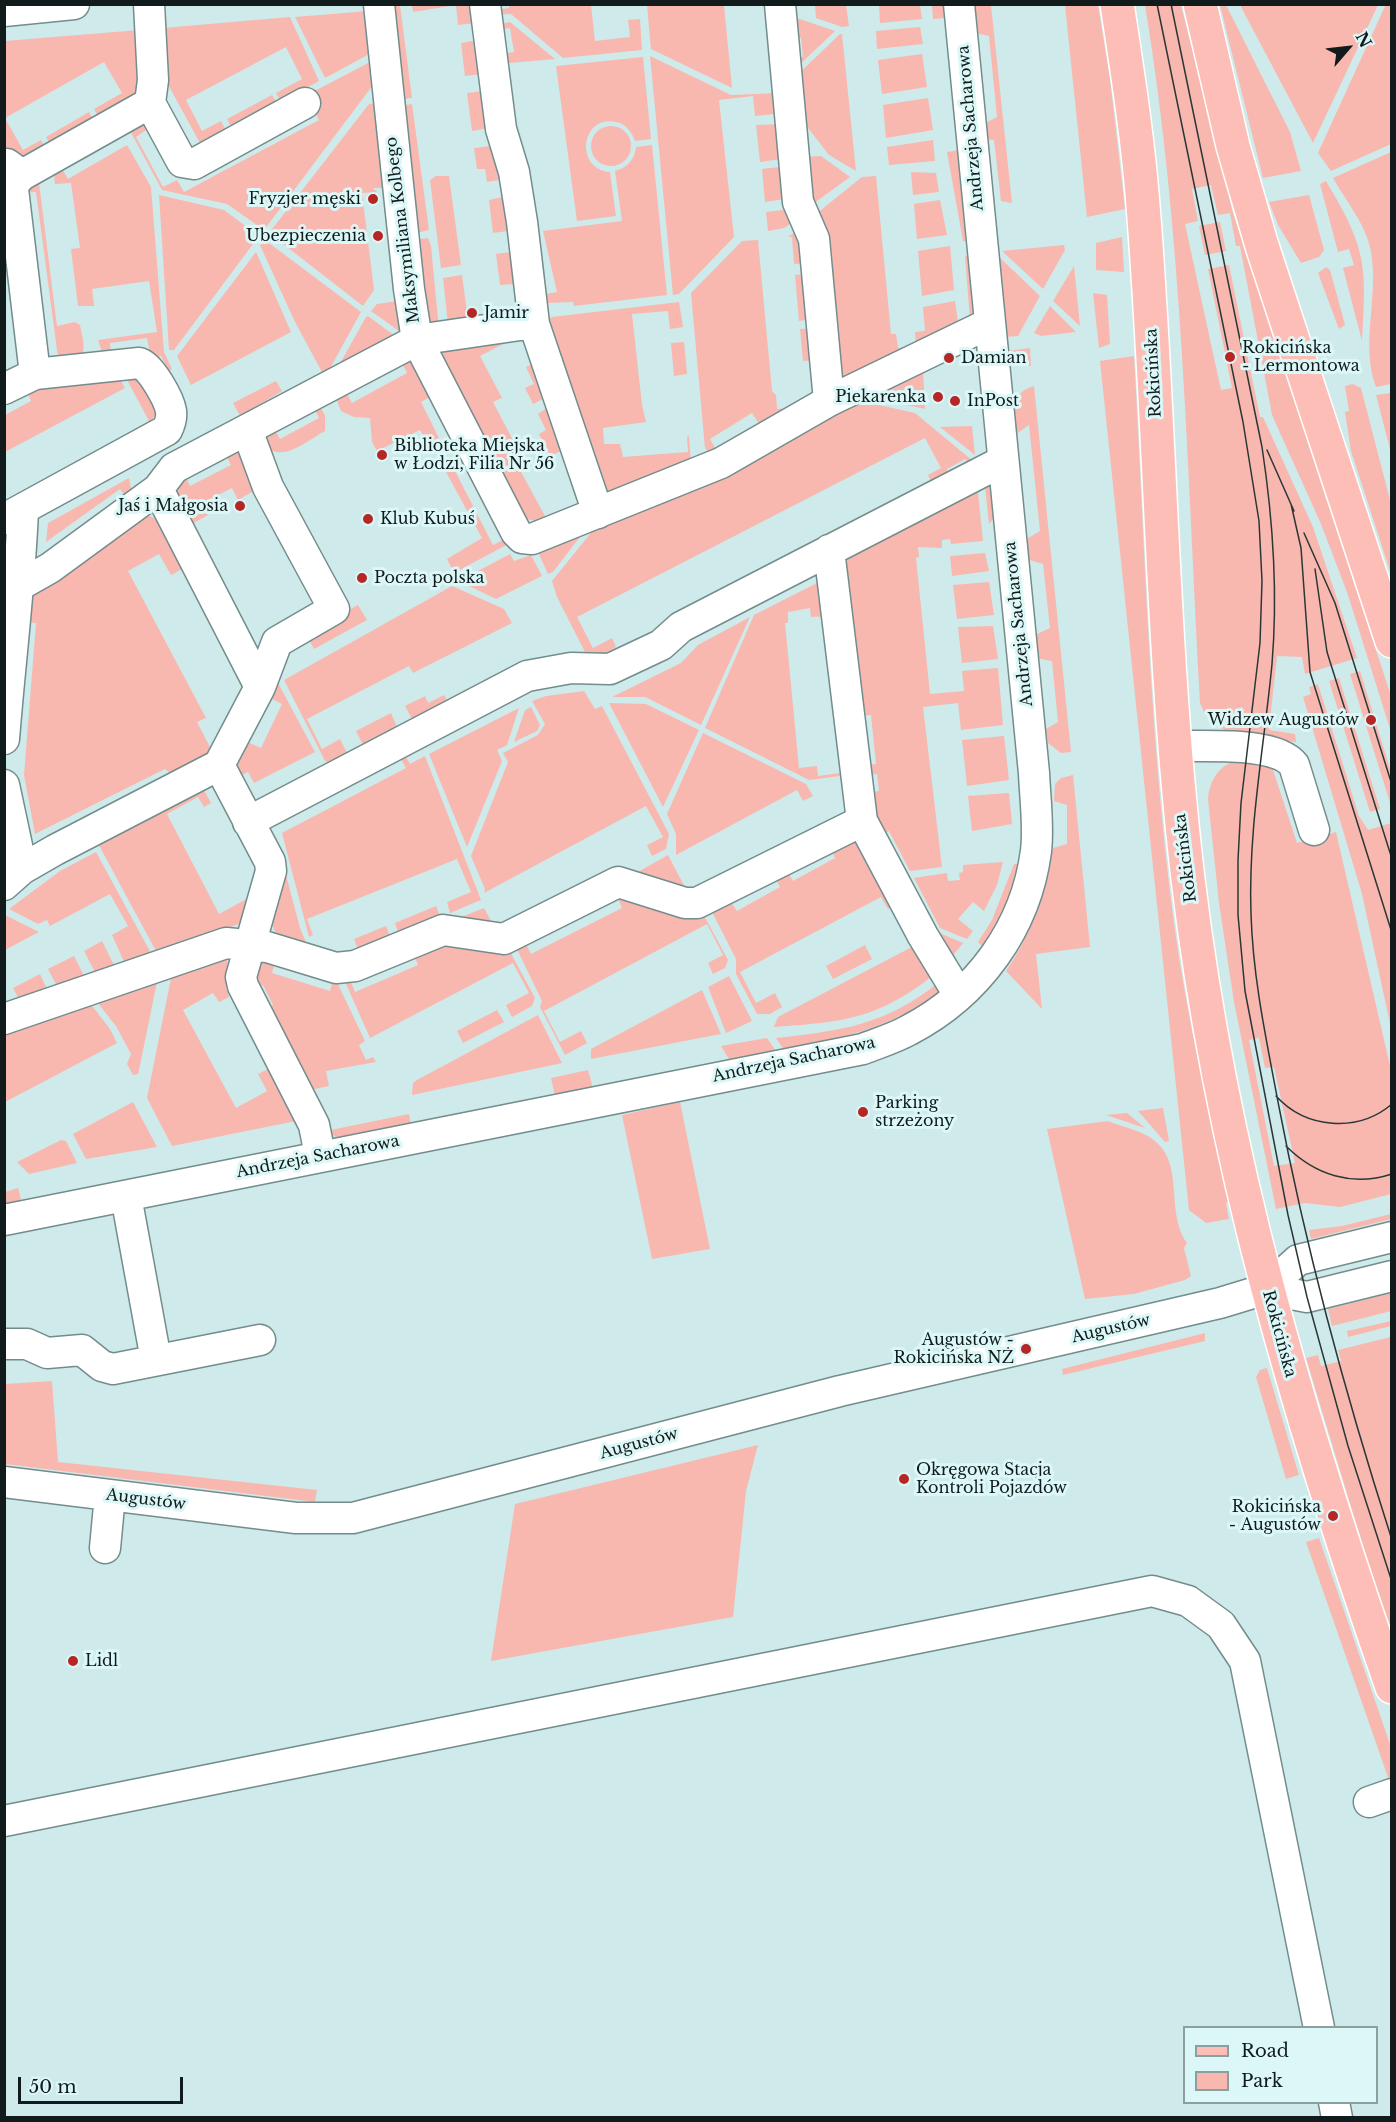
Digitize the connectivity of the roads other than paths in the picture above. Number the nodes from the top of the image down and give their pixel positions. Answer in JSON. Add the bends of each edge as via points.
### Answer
{"nodes":[{"id":1,"x":74,"y":4,"type":"edge"},
{"id":2,"x":149,"y":4,"type":"edge"},
{"id":3,"x":379,"y":4,"type":"edge"},
{"id":4,"x":485,"y":4,"type":"edge"},
{"id":5,"x":780,"y":4,"type":"edge"},
{"id":6,"x":959,"y":4,"type":"edge"},
{"id":7,"x":1117,"y":4,"type":"edge"},
{"id":8,"x":1200,"y":4,"type":"edge"},
{"id":9,"x":4,"y":10,"type":"edge"},
{"id":10,"x":150,"y":103,"type":"junction"},
{"id":11,"x":305,"y":103,"type":"dead end"},
{"id":12,"x":13,"y":169,"type":"edge"},
{"id":13,"x":534,"y":324,"type":"junction"},
{"id":14,"x":988,"y":324,"type":"junction"},
{"id":15,"x":417,"y":340,"type":"junction"},
{"id":16,"x":35,"y":374,"type":"junction"},
{"id":17,"x":4,"y":389,"type":"edge"},
{"id":18,"x":829,"y":401,"type":"junction"},
{"id":19,"x":247,"y":430,"type":"junction"},
{"id":20,"x":1003,"y":461,"type":"junction"},
{"id":21,"x":158,"y":489,"type":"junction"},
{"id":22,"x":598,"y":513,"type":"junction"},
{"id":23,"x":14,"y":514,"type":"edge"},
{"id":24,"x":829,"y":550,"type":"junction"},
{"id":25,"x":13,"y":587,"type":"edge"},
{"id":26,"x":1392,"y":640,"type":"edge"},
{"id":27,"x":260,"y":687,"type":"junction"},
{"id":28,"x":4,"y":738,"type":"edge"},
{"id":29,"x":1175,"y":746,"type":"junction"},
{"id":30,"x":219,"y":765,"type":"junction"},
{"id":31,"x":4,"y":785,"type":"edge"},
{"id":32,"x":862,"y":821,"type":"junction"},
{"id":33,"x":248,"y":822,"type":"junction"},
{"id":34,"x":1314,"y":830,"type":"dead end"},
{"id":35,"x":13,"y":877,"type":"edge"},
{"id":36,"x":250,"y":944,"type":"junction"},
{"id":37,"x":959,"y":995,"type":"junction"},
{"id":38,"x":4,"y":1019,"type":"edge"},
{"id":39,"x":320,"y":1155,"type":"junction"},
{"id":40,"x":126,"y":1196,"type":"junction"},
{"id":41,"x":4,"y":1220,"type":"edge"},
{"id":42,"x":1392,"y":1237,"type":"edge"},
{"id":43,"x":1392,"y":1276,"type":"edge"},
{"id":44,"x":1266,"y":1289,"type":"junction"},
{"id":45,"x":260,"y":1340,"type":"dead end"},
{"id":46,"x":4,"y":1344,"type":"edge"},
{"id":47,"x":156,"y":1360,"type":"junction"},
{"id":48,"x":4,"y":1482,"type":"edge"},
{"id":49,"x":111,"y":1495,"type":"junction"},
{"id":50,"x":105,"y":1548,"type":"dead end"},
{"id":51,"x":1392,"y":1687,"type":"edge"},
{"id":52,"x":4,"y":1821,"type":"edge"},
{"id":53,"x":1319,"y":2026,"type":"edge"}],
"edges":[{"from":1,"to":9,"type":"street"},
{"from":2,"to":10,"type":"street","via":[[153,80]]},
{"from":3,"to":15,"type":"street","name":"Maksymiliana Kolbego"},
{"from":4,"to":13,"type":"street","via":[[501,129],[514,172],[522,222]]},
{"from":5,"to":18,"type":"street","via":[[798,202],[814,239]]},
{"from":6,"to":14,"type":"street","name":"Andrzeja Sacharowa"},
{"from":7,"to":29,"type":"main road","name":"Rokicińska","via":[[1144,214]]},
{"from":8,"to":26,"type":"main road","via":[[1233,146],[1263,246]]},
{"from":10,"to":11,"type":"street","via":[[182,162],[188,164]]},
{"from":10,"to":12,"type":"street"},
{"from":12,"to":16,"type":"street"},
{"from":13,"to":15,"type":"street"},
{"from":13,"to":22,"type":"street"},
{"from":14,"to":18,"type":"street"},
{"from":14,"to":20,"type":"street","name":"Andrzeja Sacharowa"},
{"from":15,"to":19,"type":"street"},
{"from":15,"to":22,"type":"street","name":"Maksymiliana Kolbego","via":[[522,538],[532,539]]},
{"from":16,"to":17,"type":"street"},
{"from":16,"to":23,"type":"street","via":[[146,364],[171,408],[171,416],[167,430]]},
{"from":18,"to":22,"type":"street","via":[[721,463]]},
{"from":19,"to":21,"type":"street","via":[[174,468]]},
{"from":19,"to":27,"type":"street","via":[[268,487],[334,609],[277,642]]},
{"from":20,"to":24,"type":"street"},
{"from":20,"to":37,"type":"street","name":"Andrzeja Sacharowa","via":[[1034,768],[1036,850],[1025,901],[1011,932],[990,963]]},
{"from":21,"to":25,"type":"street","via":[[50,568]]},
{"from":21,"to":27,"type":"street"},
{"from":23,"to":25,"type":"street"},
{"from":24,"to":32,"type":"street"},
{"from":24,"to":33,"type":"street","via":[[681,627],[667,642],[651,650],[603,670],[571,668],[526,676]]},
{"from":25,"to":28,"type":"street"},
{"from":27,"to":30,"type":"street"},
{"from":29,"to":34,"type":"street","via":[[1232,747],[1288,756]]},
{"from":29,"to":44,"type":"main road","name":"Rokicińska","via":[[1202,981],[1226,1113]]},
{"from":30,"to":33,"type":"street"},
{"from":30,"to":35,"type":"street"},
{"from":31,"to":35,"type":"street"},
{"from":32,"to":36,"type":"street","via":[[697,903],[685,903],[618,882],[504,939],[443,930],[355,966],[336,968]]},
{"from":32,"to":37,"type":"street","via":[[928,946]]},
{"from":33,"to":36,"type":"street","via":[[272,871]]},
{"from":36,"to":38,"type":"street","via":[[214,946]]},
{"from":36,"to":39,"type":"street","via":[[241,977],[243,986],[314,1125]]},
{"from":37,"to":39,"type":"street","name":"Andrzeja Sacharowa","via":[[908,1030],[863,1049]]},
{"from":39,"to":40,"type":"street","name":"Andrzeja Sacharowa"},
{"from":40,"to":41,"type":"street","name":"Andrzeja Sacharowa"},
{"from":40,"to":47,"type":"street"},
{"from":42,"to":44,"type":"street","name":"Augustów","via":[[1298,1260]]},
{"from":43,"to":44,"type":"street","name":"Augustów","via":[[1307,1297]]},
{"from":44,"to":49,"type":"street","name":"Augustów","via":[[840,1391],[352,1518],[296,1518]]},
{"from":44,"to":51,"type":"main road","name":"Rokicińska","via":[[1333,1516]]},
{"from":45,"to":47,"type":"street"},
{"from":46,"to":47,"type":"street","via":[[27,1344],[47,1353],[82,1350],[106,1368]]},
{"from":48,"to":49,"type":"street","name":"Augustów"},
{"from":49,"to":50,"type":"street"},
{"from":52,"to":53,"type":"street","via":[[1152,1591],[1188,1601],[1221,1625],[1245,1661]]}]}
